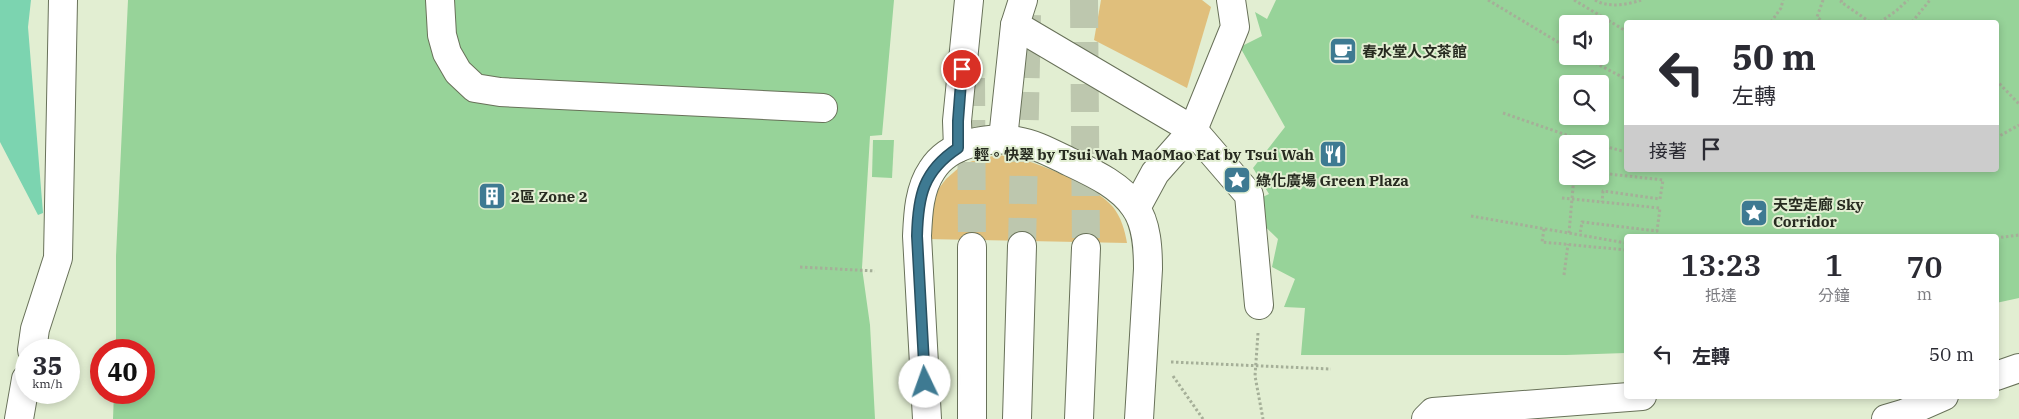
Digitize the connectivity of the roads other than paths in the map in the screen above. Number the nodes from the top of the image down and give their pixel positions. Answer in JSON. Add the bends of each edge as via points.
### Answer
{"nodes":[{"id":1,"x":63,"y":0,"type":"edge"},
{"id":2,"x":440,"y":0,"type":"edge"},
{"id":3,"x":969,"y":0,"type":"edge"},
{"id":4,"x":1231,"y":0,"type":"edge"},
{"id":5,"x":1019,"y":12,"type":"edge"},
{"id":6,"x":823,"y":108,"type":"dead end"},
{"id":7,"x":1194,"y":130,"type":"junction"},
{"id":8,"x":1003,"y":140,"type":"junction"},
{"id":9,"x":958,"y":148,"type":"junction"},
{"id":10,"x":1136,"y":208,"type":"junction"},
{"id":11,"x":1022,"y":246,"type":"tunnel mouth"},
{"id":12,"x":972,"y":247,"type":"tunnel mouth"},
{"id":13,"x":1086,"y":248,"type":"tunnel mouth"},
{"id":14,"x":1260,"y":305,"type":"dead end"},
{"id":15,"x":34,"y":339,"type":"edge"},
{"id":16,"x":2019,"y":368,"type":"edge"},
{"id":17,"x":1999,"y":375,"type":"edge"},
{"id":18,"x":1624,"y":397,"type":"edge"},
{"id":19,"x":1937,"y":399,"type":"edge"},
{"id":20,"x":22,"y":404,"type":"edge"},
{"id":21,"x":1898,"y":417,"type":"edge"},
{"id":22,"x":19,"y":419,"type":"edge"},
{"id":23,"x":927,"y":419,"type":"edge"},
{"id":24,"x":972,"y":419,"type":"edge"},
{"id":25,"x":1017,"y":419,"type":"edge"},
{"id":26,"x":1079,"y":419,"type":"edge"},
{"id":27,"x":1139,"y":419,"type":"edge"},
{"id":28,"x":1426,"y":419,"type":"edge"}],
"edges":[{"from":1,"to":15,"type":"street","via":[[58,258]]},
{"from":2,"to":6,"type":"street","via":[[447,53],[458,72],[475,88],[500,92]]},
{"from":3,"to":9,"type":"street"},
{"from":4,"to":7,"type":"street","via":[[1235,27]]},
{"from":5,"to":7,"type":"street"},
{"from":5,"to":8,"type":"street"},
{"from":7,"to":10,"type":"street","via":[[1155,173]]},
{"from":7,"to":14,"type":"street","via":[[1249,195]]},
{"from":8,"to":9,"type":"street","via":[[982,141]]},
{"from":8,"to":10,"type":"street","via":[[1036,146],[1100,177]]},
{"from":9,"to":23,"type":"street","via":[[932,170],[922,192],[918,214]]},
{"from":10,"to":27,"type":"street","via":[[1148,248]]},
{"from":11,"to":25,"type":"street"},
{"from":12,"to":24,"type":"street"},
{"from":13,"to":26,"type":"street"},
{"from":16,"to":17,"type":"street"},
{"from":18,"to":28,"type":"street","via":[[1433,412]]},
{"from":19,"to":21,"type":"street"},
{"from":20,"to":22,"type":"street"}]}
